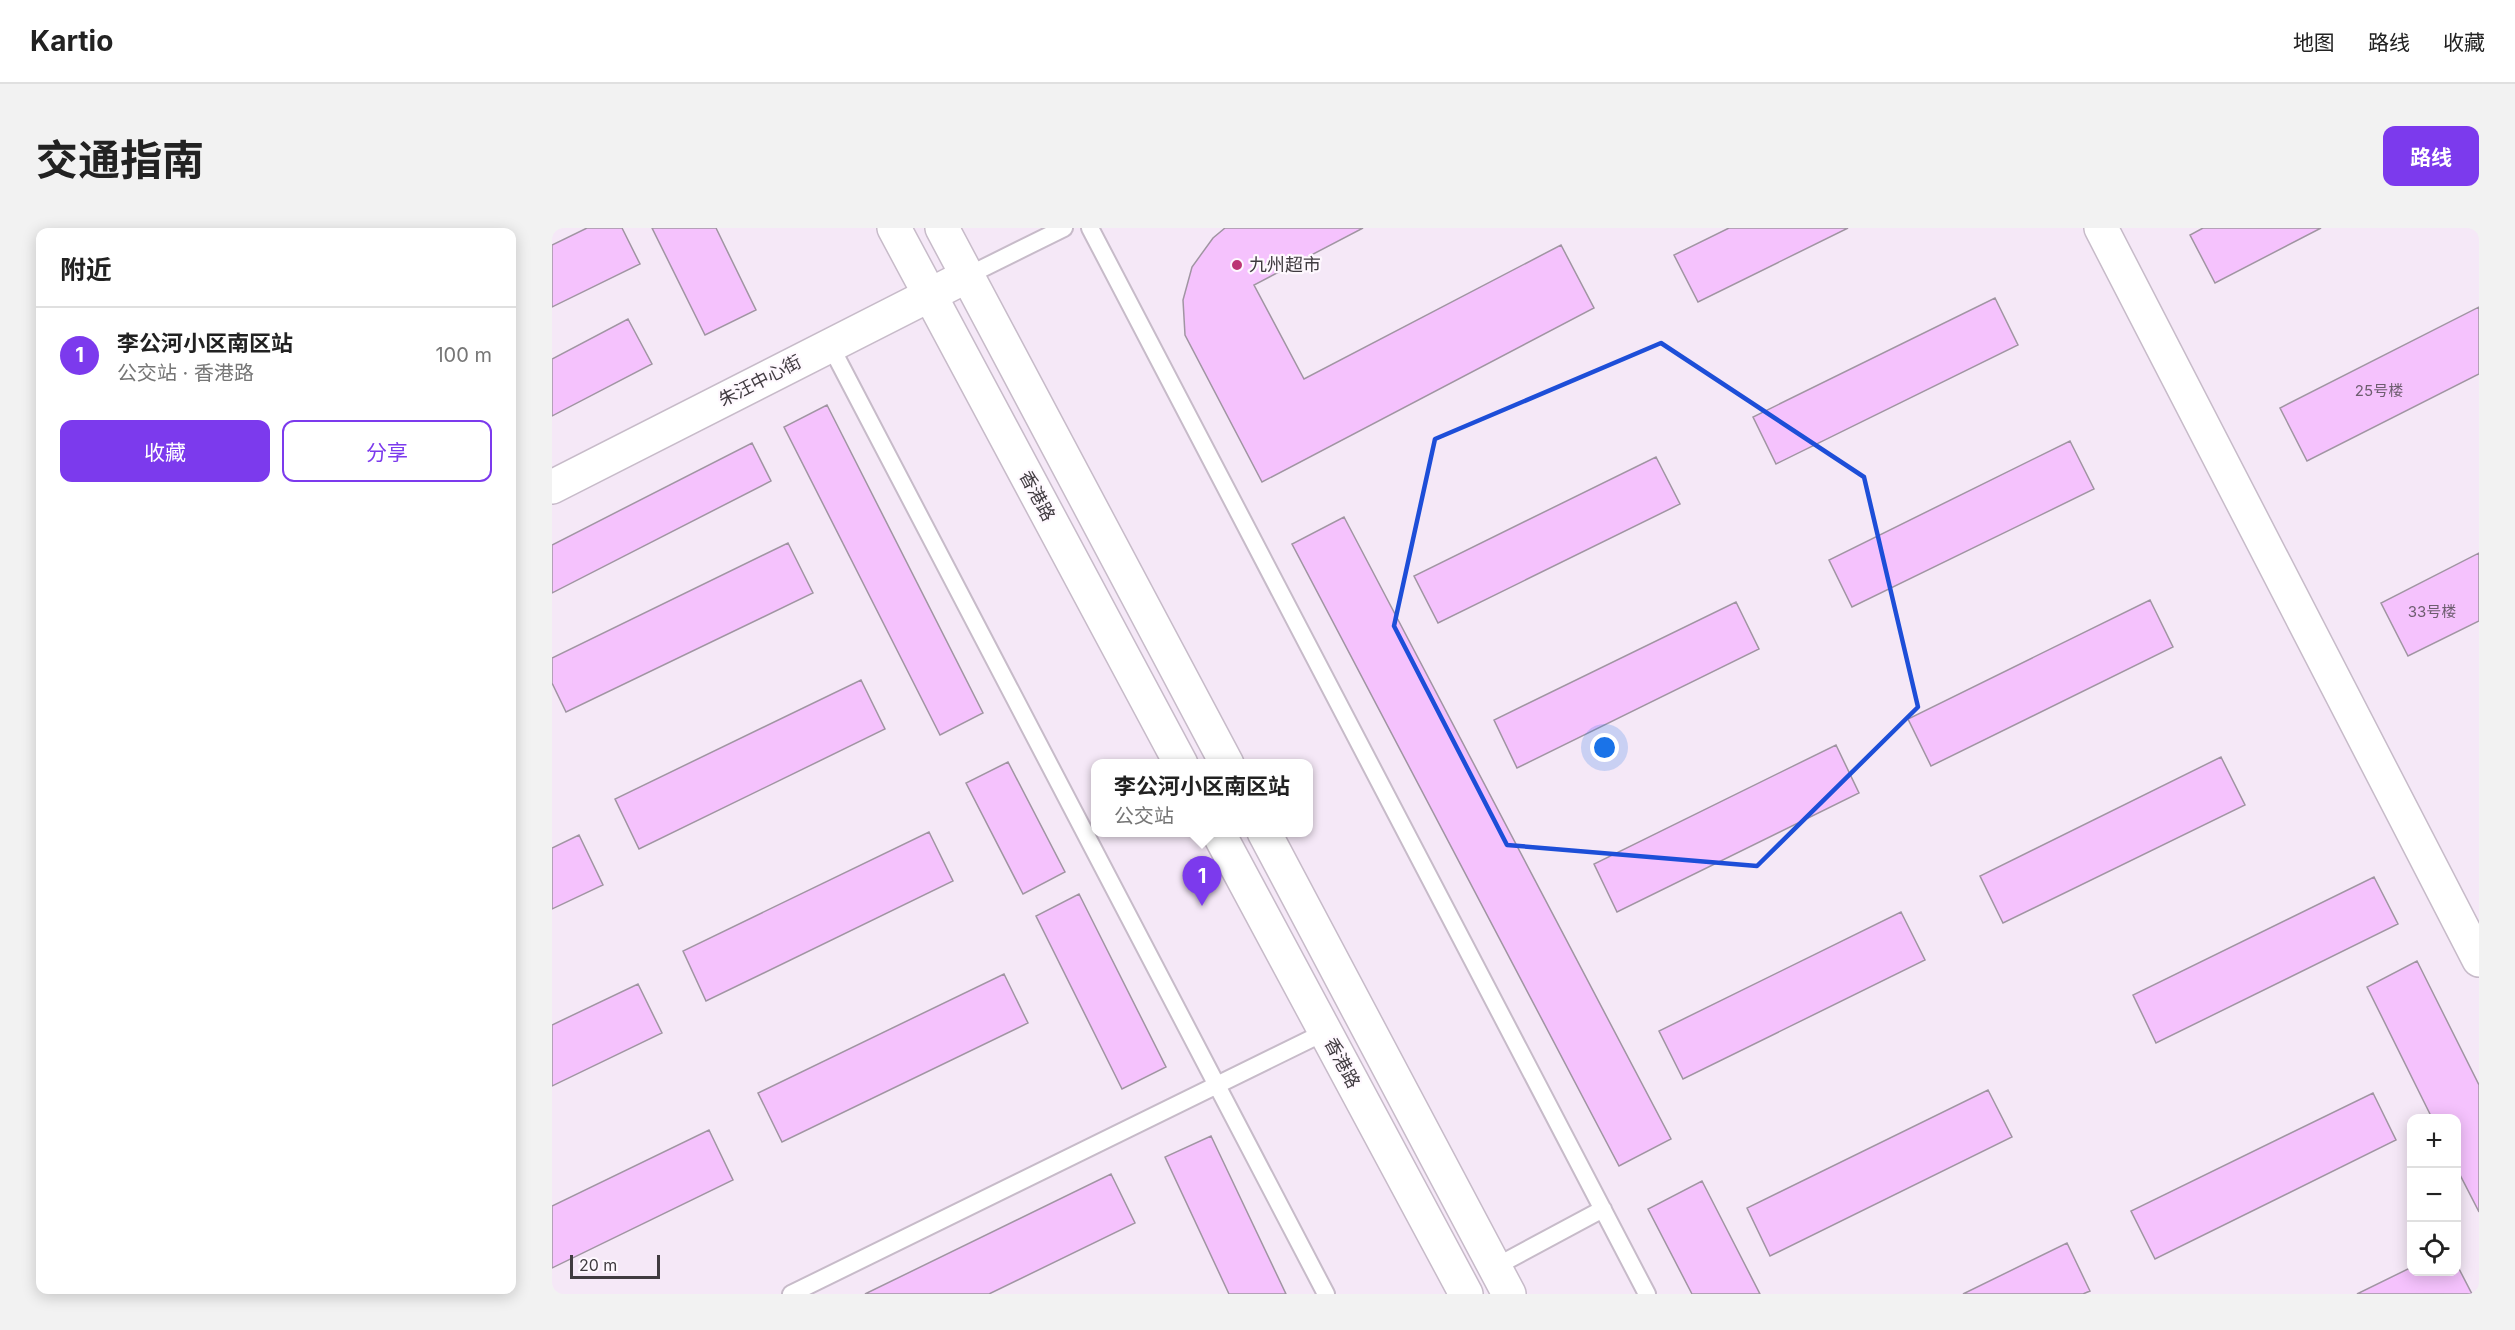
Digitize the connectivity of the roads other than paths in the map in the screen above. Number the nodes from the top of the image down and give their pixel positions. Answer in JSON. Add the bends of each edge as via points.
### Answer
{"nodes":[{"id":1,"x":894,"y":228,"type":"edge"},
{"id":2,"x":942,"y":228,"type":"edge"},
{"id":3,"x":1064,"y":228,"type":"edge"},
{"id":4,"x":1090,"y":228,"type":"edge"},
{"id":5,"x":2101,"y":228,"type":"edge"},
{"id":6,"x":967,"y":276,"type":"junction"},
{"id":7,"x":929,"y":295,"type":"junction"},
{"id":8,"x":830,"y":345,"type":"junction"},
{"id":9,"x":552,"y":487,"type":"edge"},
{"id":10,"x":1178,"y":759,"type":"edge"},
{"id":11,"x":1224,"y":759,"type":"edge"},
{"id":12,"x":1221,"y":837,"type":"edge"},
{"id":13,"x":1267,"y":837,"type":"edge"},
{"id":14,"x":2479,"y":960,"type":"edge"},
{"id":15,"x":1325,"y":1032,"type":"junction"},
{"id":16,"x":1219,"y":1084,"type":"junction"},
{"id":17,"x":1603,"y":1209,"type":"junction"},
{"id":18,"x":1502,"y":1280,"type":"edge"},
{"id":19,"x":792,"y":1294,"type":"edge"},
{"id":20,"x":1326,"y":1294,"type":"edge"},
{"id":21,"x":1466,"y":1294,"type":"edge"},
{"id":22,"x":1647,"y":1294,"type":"edge"}],
"edges":[{"from":1,"to":7,"type":"main road","name":"香港路"},
{"from":2,"to":6,"type":"main road"},
{"from":3,"to":6,"type":"lane"},
{"from":4,"to":17,"type":"lane"},
{"from":5,"to":14,"type":"main road"},
{"from":6,"to":7,"type":"main road","name":"朱汪中心街"},
{"from":6,"to":11,"type":"main road"},
{"from":7,"to":8,"type":"main road","name":"朱汪中心街"},
{"from":7,"to":10,"type":"main road","name":"香港路"},
{"from":8,"to":9,"type":"main road","name":"朱汪中心街"},
{"from":8,"to":16,"type":"lane"},
{"from":12,"to":15,"type":"main road","name":"香港路"},
{"from":13,"to":18,"type":"main road"},
{"from":15,"to":16,"type":"lane"},
{"from":15,"to":21,"type":"main road","name":"香港路"},
{"from":16,"to":19,"type":"lane"},
{"from":16,"to":20,"type":"lane"},
{"from":17,"to":18,"type":"lane"},
{"from":17,"to":22,"type":"lane"}]}
